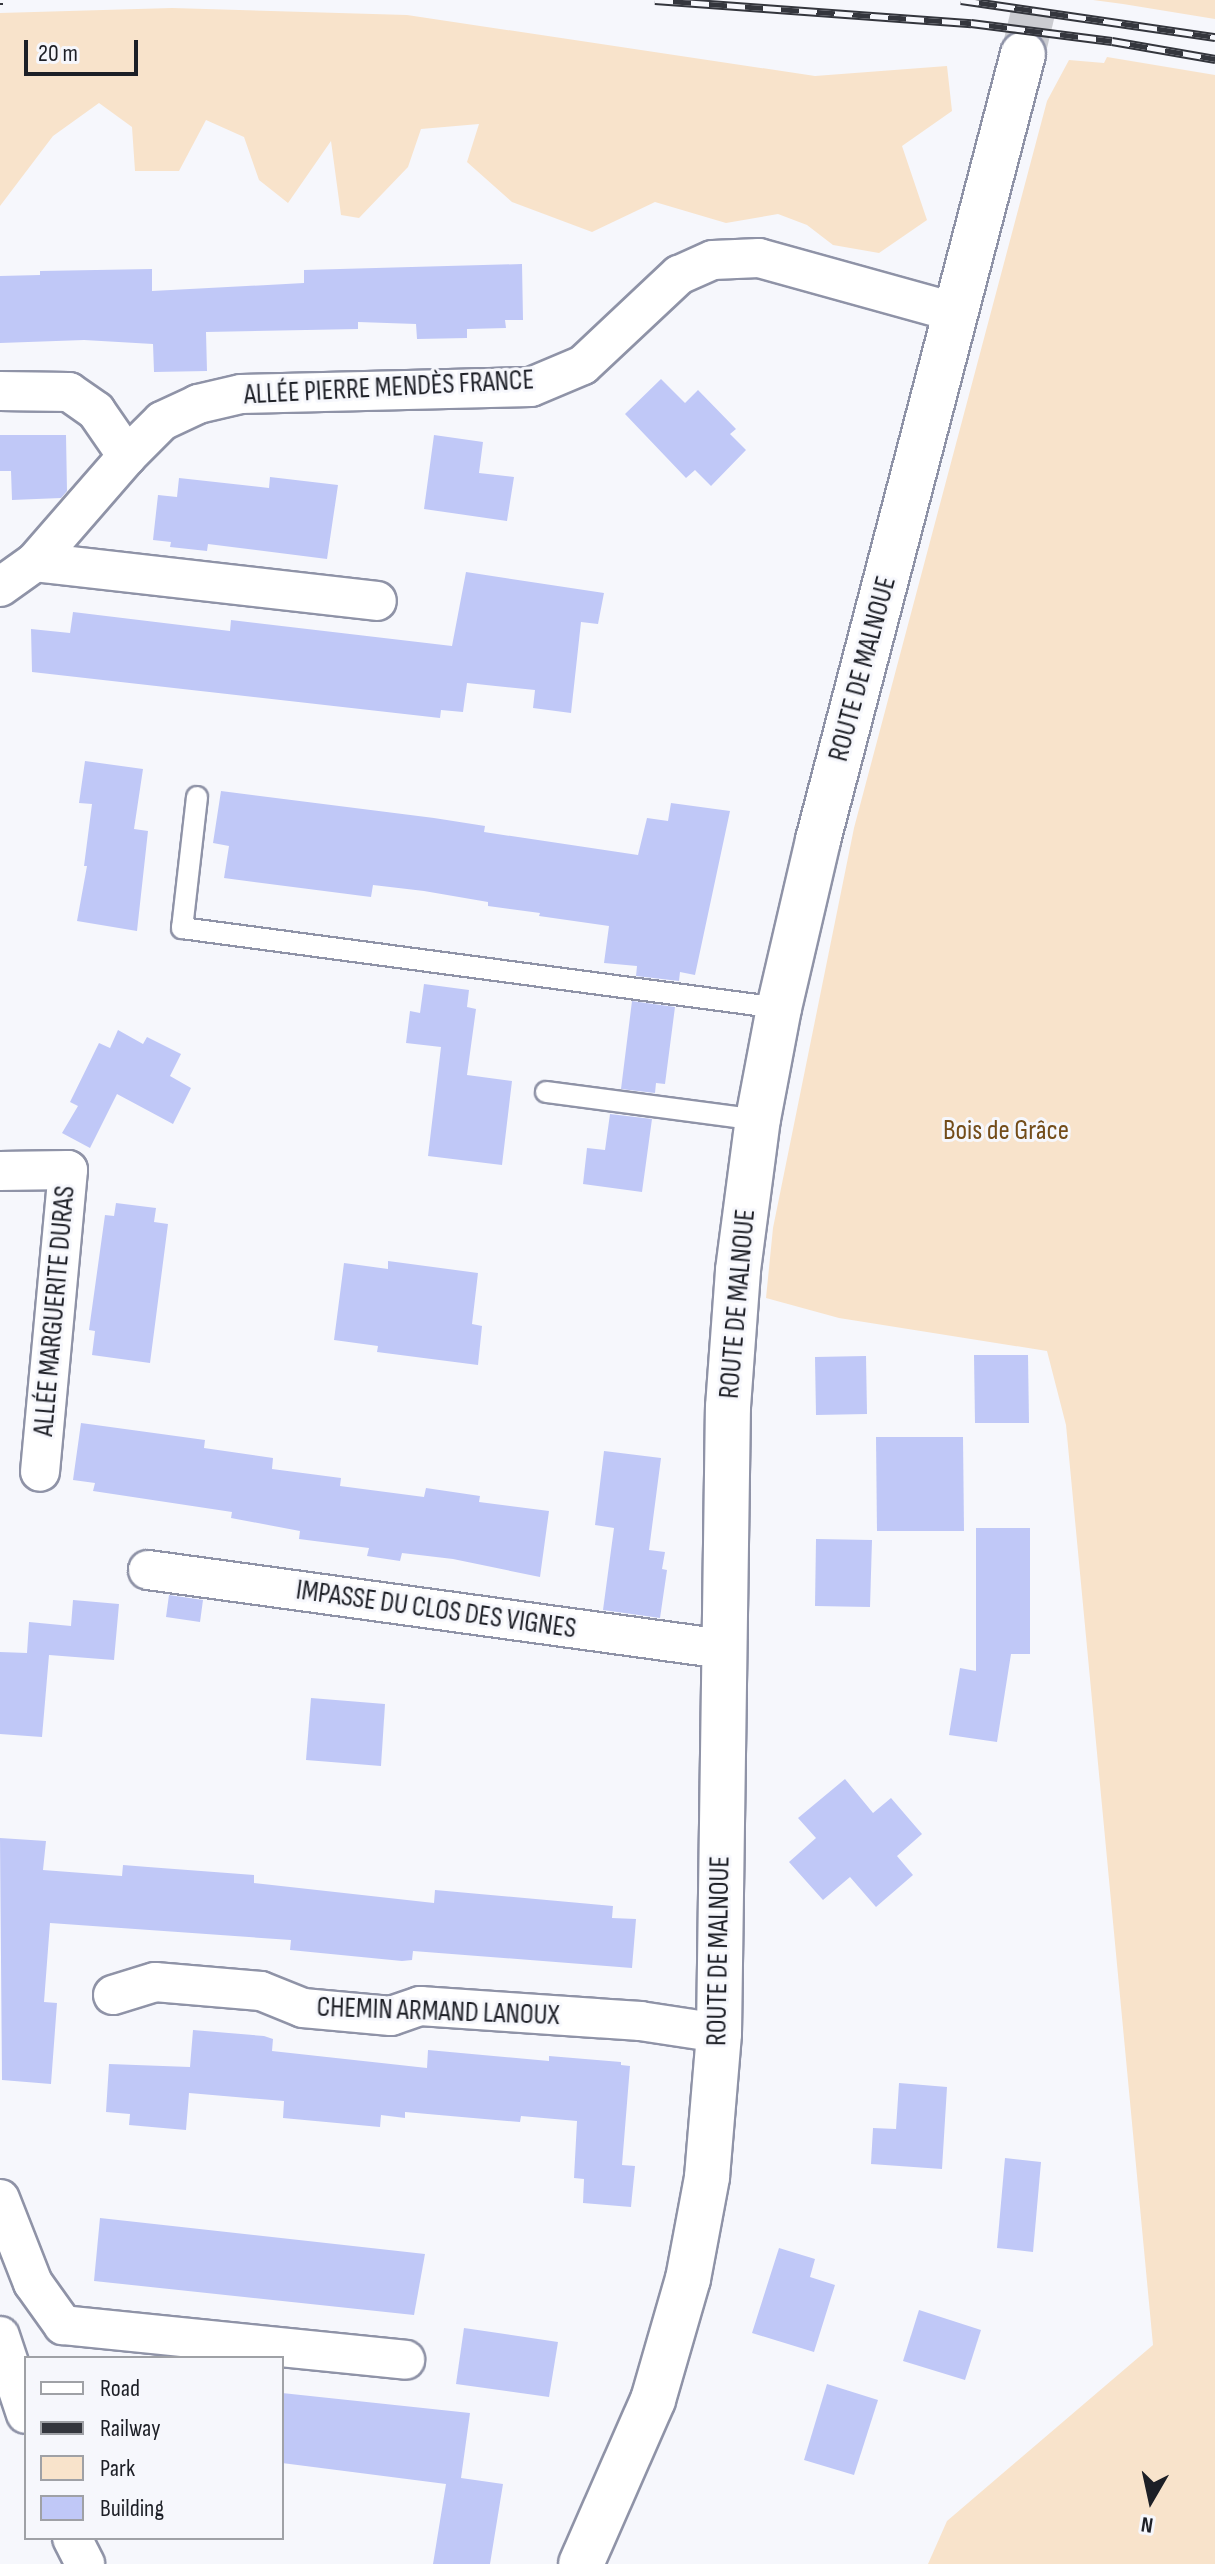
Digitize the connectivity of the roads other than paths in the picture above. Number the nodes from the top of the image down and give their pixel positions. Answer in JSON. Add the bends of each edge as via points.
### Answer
{"nodes":[{"id":1,"x":1023,"y":54,"type":"tunnel mouth"},
{"id":2,"x":957,"y":313,"type":"junction"},
{"id":3,"x":0,"y":391,"type":"edge"},
{"id":4,"x":127,"y":456,"type":"junction"},
{"id":5,"x":35,"y":562,"type":"junction"},
{"id":6,"x":0,"y":587,"type":"edge"},
{"id":7,"x":377,"y":601,"type":"dead end"},
{"id":8,"x":197,"y":797,"type":"dead end"},
{"id":9,"x":779,"y":1008,"type":"junction"},
{"id":10,"x":546,"y":1092,"type":"dead end"},
{"id":11,"x":758,"y":1120,"type":"junction"},
{"id":12,"x":0,"y":1171,"type":"edge"},
{"id":13,"x":40,"y":1472,"type":"dead end"},
{"id":14,"x":148,"y":1570,"type":"dead end"},
{"id":15,"x":723,"y":1649,"type":"junction"},
{"id":16,"x":113,"y":1995,"type":"dead end"},
{"id":17,"x":719,"y":2033,"type":"junction"},
{"id":18,"x":0,"y":2199,"type":"edge"},
{"id":19,"x":0,"y":2336,"type":"edge"},
{"id":20,"x":405,"y":2360,"type":"dead end"},
{"id":21,"x":24,"y":2408,"type":"edge"},
{"id":22,"x":73,"y":2540,"type":"edge"},
{"id":23,"x":85,"y":2564,"type":"edge"},
{"id":24,"x":581,"y":2564,"type":"edge"}],
"edges":[{"from":1,"to":2,"type":"main road","name":"ROUTE DE MALNOUE"},
{"from":2,"to":4,"type":"street","name":"ALLÉE PIERRE MENDÈS FRANCE","via":[[759,258],[713,260],[679,275],[583,365],[531,387],[241,394],[198,404],[162,421]]},
{"from":2,"to":9,"type":"main road","name":"ROUTE DE MALNOUE"},
{"from":3,"to":4,"type":"street","via":[[69,392],[96,411]]},
{"from":4,"to":5,"type":"street","name":"ALLÉE PIERRE MENDÈS FRANCE"},
{"from":5,"to":6,"type":"street","name":"ALLÉE PIERRE MENDÈS FRANCE"},
{"from":5,"to":7,"type":"street"},
{"from":8,"to":9,"type":"lane","via":[[182,928]]},
{"from":9,"to":11,"type":"main road","name":"ROUTE DE MALNOUE"},
{"from":10,"to":11,"type":"lane"},
{"from":11,"to":15,"type":"main road","name":"ROUTE DE MALNOUE","via":[[738,1270],[728,1407]]},
{"from":12,"to":13,"type":"street","name":"ALLÉE MARGUERITE DURAS","via":[[68,1170]]},
{"from":14,"to":15,"type":"street","name":"IMPASSE DU CLOS DES VIGNES"},
{"from":15,"to":17,"type":"main road","name":"ROUTE DE MALNOUE"},
{"from":16,"to":17,"type":"street","name":"CHEMIN ARMAND LANOUX","via":[[155,1982],[261,1991],[303,2008],[376,2015],[420,2006],[640,2021]]},
{"from":17,"to":24,"type":"main road","name":"ROUTE DE MALNOUE","via":[[707,2177],[688,2279],[639,2436]]},
{"from":18,"to":20,"type":"street","via":[[33,2283],[63,2325]]},
{"from":19,"to":21,"type":"street"},
{"from":22,"to":23,"type":"street"}]}
